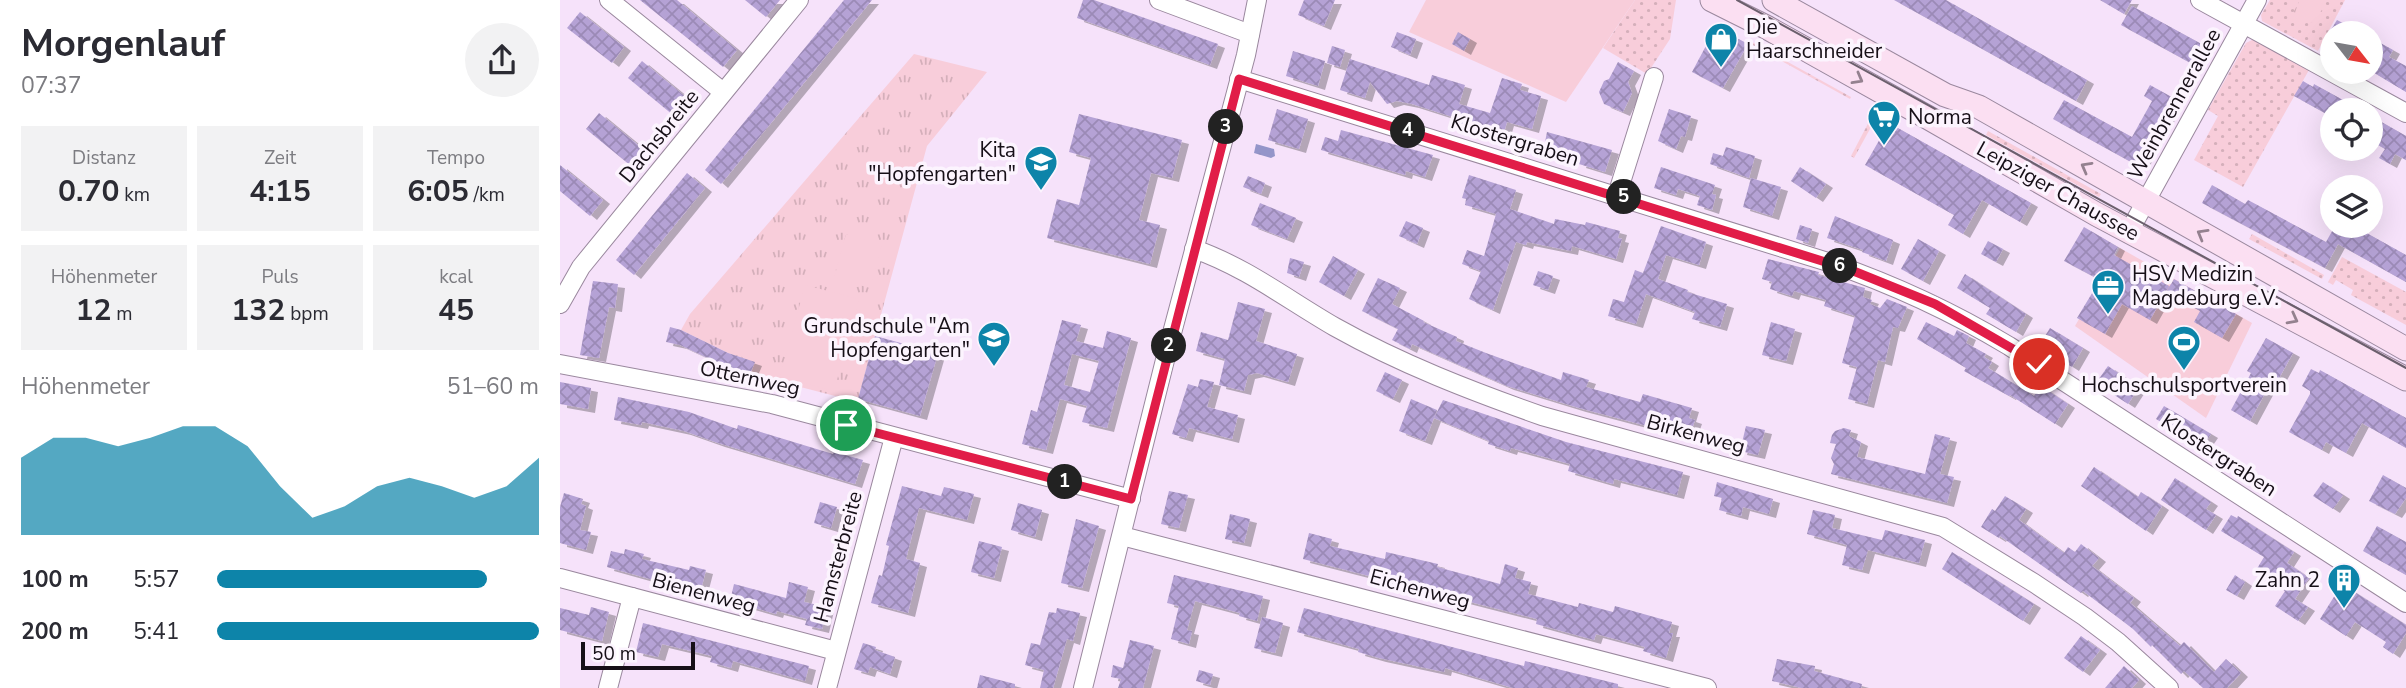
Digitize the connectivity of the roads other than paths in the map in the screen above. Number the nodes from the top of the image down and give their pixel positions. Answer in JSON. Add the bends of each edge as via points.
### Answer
{"nodes":[{"id":1,"x":609,"y":0,"type":"edge"},
{"id":2,"x":799,"y":0,"type":"edge"},
{"id":3,"x":1159,"y":0,"type":"edge"},
{"id":4,"x":1257,"y":0,"type":"edge"},
{"id":5,"x":1712,"y":0,"type":"edge"},
{"id":6,"x":1774,"y":0,"type":"edge"},
{"id":7,"x":2200,"y":0,"type":"edge"},
{"id":8,"x":2258,"y":0,"type":"edge"},
{"id":9,"x":2244,"y":24,"type":"junction"},
{"id":10,"x":1250,"y":34,"type":"junction"},
{"id":11,"x":1654,"y":77,"type":"dead end"},
{"id":12,"x":1239,"y":79,"type":"junction"},
{"id":13,"x":723,"y":92,"type":"junction"},
{"id":14,"x":2406,"y":113,"type":"edge"},
{"id":15,"x":1617,"y":195,"type":"junction"},
{"id":16,"x":2146,"y":201,"type":"junction"},
{"id":17,"x":2130,"y":230,"type":"junction"},
{"id":18,"x":1194,"y":249,"type":"junction"},
{"id":19,"x":560,"y":304,"type":"edge"},
{"id":20,"x":2406,"y":349,"type":"edge"},
{"id":21,"x":560,"y":364,"type":"edge"},
{"id":22,"x":2406,"y":379,"type":"edge"},
{"id":23,"x":894,"y":437,"type":"junction"},
{"id":24,"x":1131,"y":499,"type":"junction"},
{"id":25,"x":1122,"y":536,"type":"junction"},
{"id":26,"x":560,"y":578,"type":"edge"},
{"id":27,"x":632,"y":597,"type":"junction"},
{"id":28,"x":2406,"y":603,"type":"edge"},
{"id":29,"x":836,"y":652,"type":"junction"},
{"id":30,"x":2163,"y":686,"type":"edge"},
{"id":31,"x":608,"y":688,"type":"edge"},
{"id":32,"x":827,"y":688,"type":"edge"},
{"id":33,"x":1083,"y":688,"type":"edge"},
{"id":34,"x":1707,"y":688,"type":"edge"}],
"edges":[{"from":1,"to":13,"type":"street"},
{"from":2,"to":13,"type":"street","name":"Dachsbreite"},
{"from":3,"to":10,"type":"street"},
{"from":4,"to":10,"type":"street"},
{"from":5,"to":17,"type":"main road","name":"Leipziger Chaussee","one_way":true},
{"from":16,"to":6,"type":"main road","name":"Leipziger Chaussee","one_way":true},
{"from":7,"to":9,"type":"street"},
{"from":8,"to":9,"type":"street","name":"Weinbrennerallee"},
{"from":9,"to":14,"type":"street"},
{"from":9,"to":16,"type":"street","name":"Weinbrennerallee"},
{"from":10,"to":12,"type":"street"},
{"from":11,"to":15,"type":"street"},
{"from":12,"to":15,"type":"street","name":"Klostergraben"},
{"from":12,"to":18,"type":"street"},
{"from":13,"to":19,"type":"street","name":"Dachsbreite","via":[[581,267]]},
{"from":15,"to":28,"type":"street","name":"Klostergraben","via":[[1828,262],[1935,304],[2010,346]]},
{"from":16,"to":17,"type":"street","name":"Weinbrennerallee"},
{"from":20,"to":16,"type":"main road","name":"Leipziger Chaussee","one_way":true},
{"from":17,"to":22,"type":"main road","name":"Leipziger Chaussee","one_way":true},
{"from":18,"to":24,"type":"street"},
{"from":18,"to":30,"type":"street","name":"Birkenweg","via":[[1235,265],[1335,327],[1400,360],[1494,399],[1943,527],[2085,617]]},
{"from":21,"to":23,"type":"street","name":"Otternweg","via":[[772,404]]},
{"from":23,"to":24,"type":"street","name":"Otternweg"},
{"from":23,"to":29,"type":"street","name":"Hamsterbreite"},
{"from":24,"to":25,"type":"street"},
{"from":25,"to":33,"type":"street"},
{"from":25,"to":34,"type":"street","name":"Eichenweg"},
{"from":26,"to":27,"type":"street","name":"Bienenweg"},
{"from":27,"to":29,"type":"street","name":"Bienenweg"},
{"from":27,"to":31,"type":"street"},
{"from":29,"to":32,"type":"street","name":"Hamsterbreite"}]}
